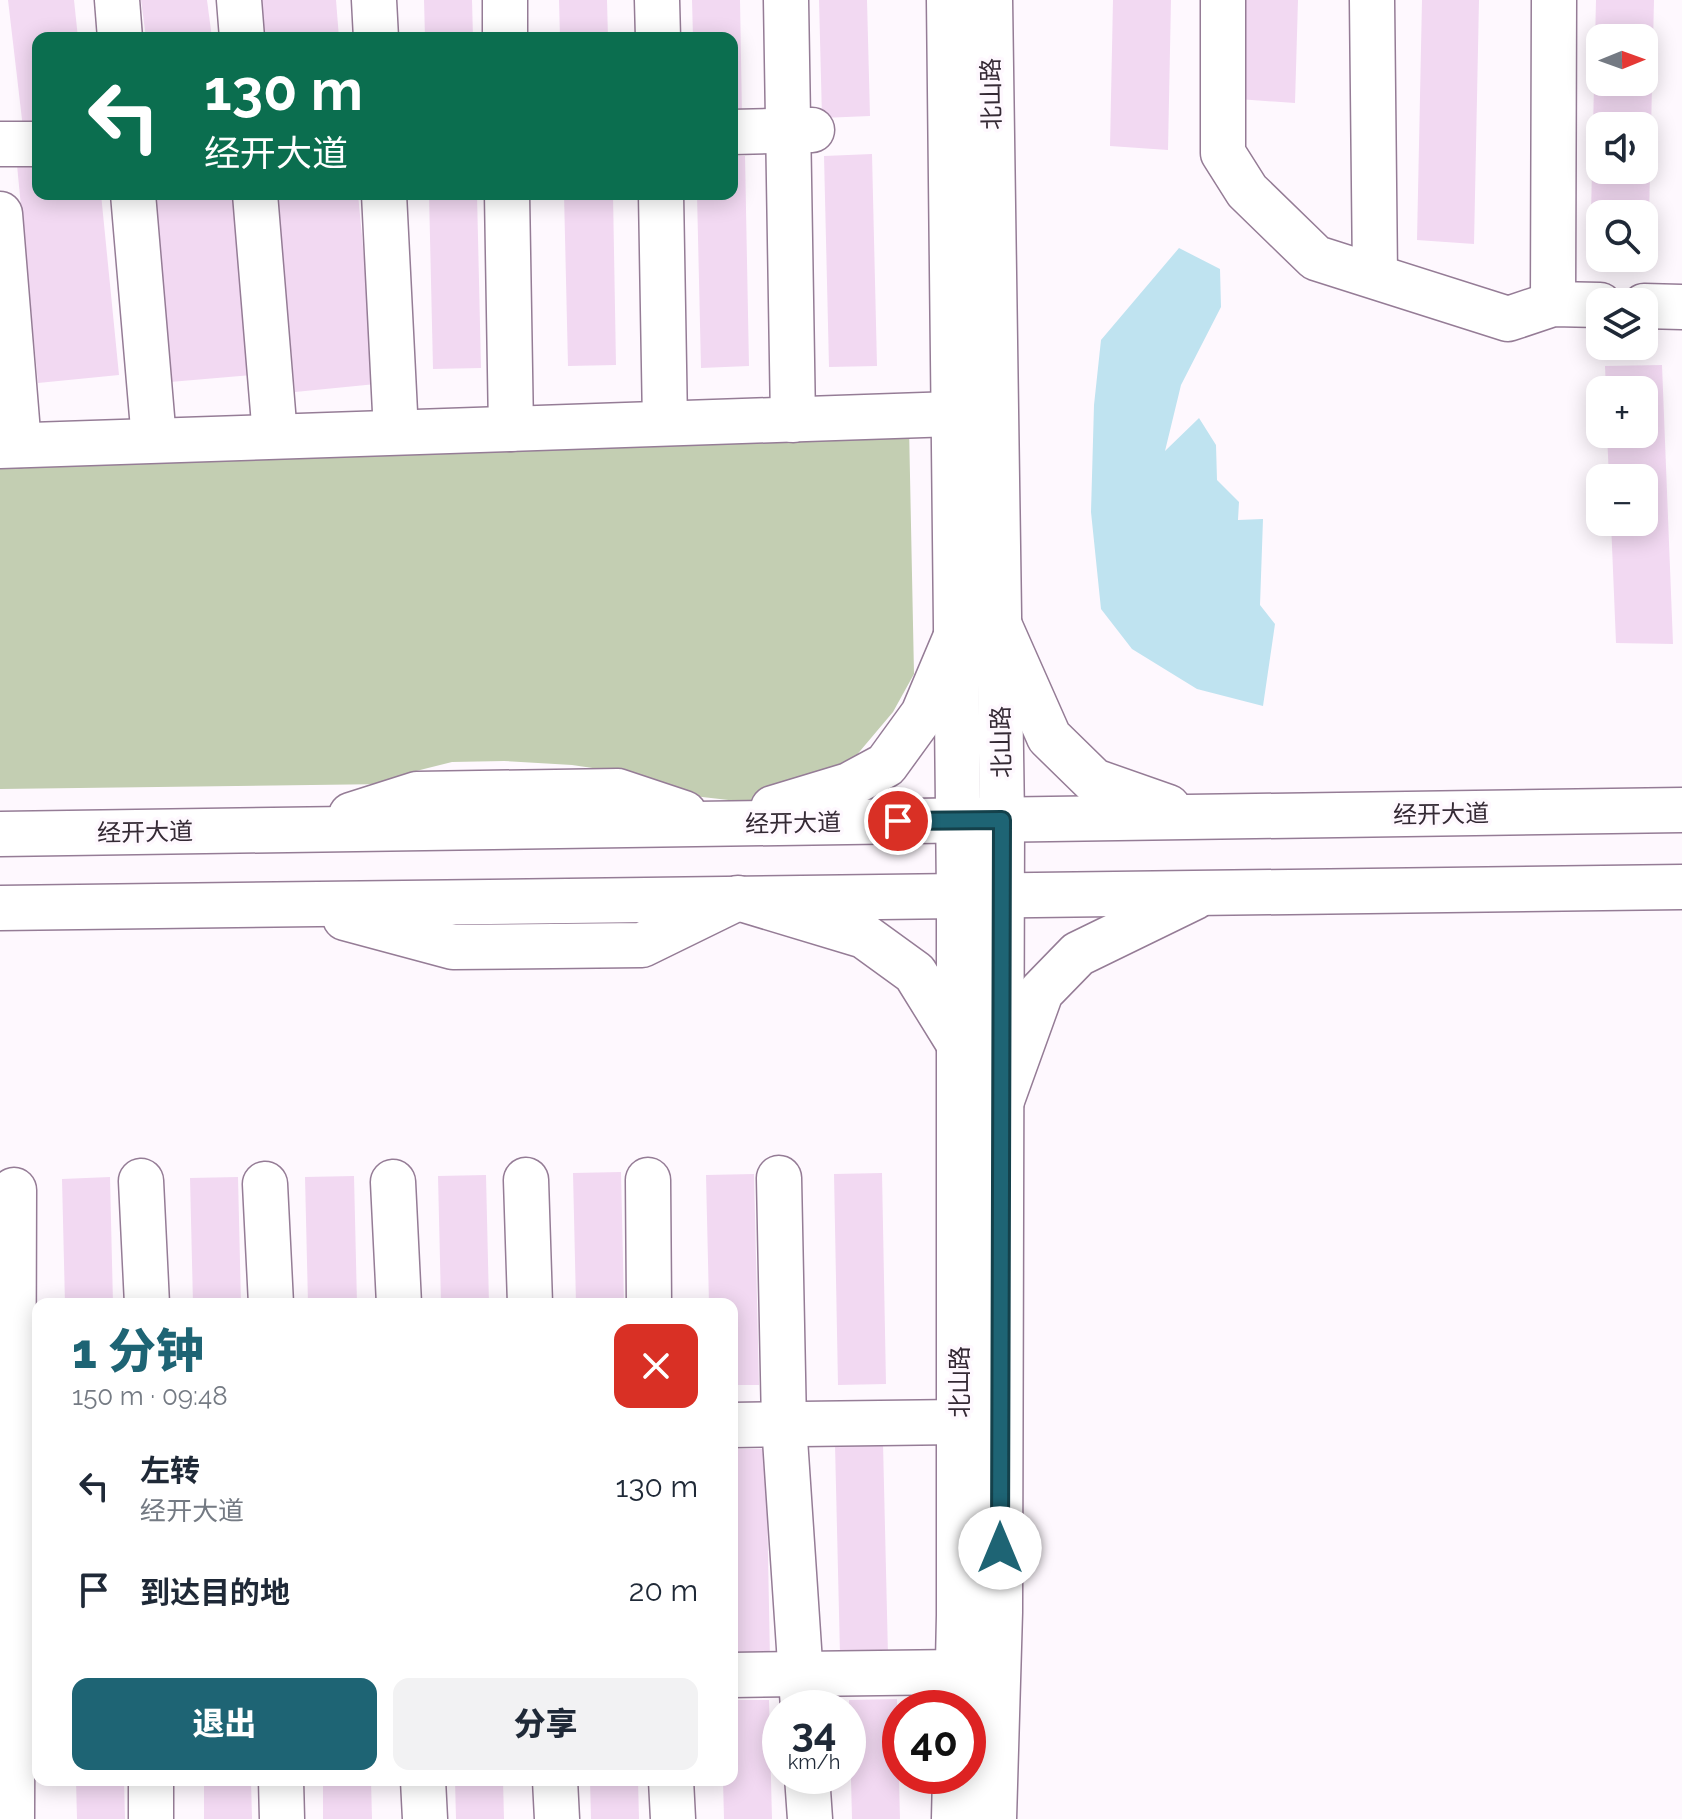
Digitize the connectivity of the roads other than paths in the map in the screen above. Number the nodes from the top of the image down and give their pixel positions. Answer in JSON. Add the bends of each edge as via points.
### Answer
{"nodes":[{"id":1,"x":117,"y":0,"type":"edge"},
{"id":2,"x":239,"y":0,"type":"edge"},
{"id":3,"x":374,"y":0,"type":"edge"},
{"id":4,"x":505,"y":0,"type":"edge"},
{"id":5,"x":657,"y":0,"type":"edge"},
{"id":6,"x":786,"y":0,"type":"edge"},
{"id":7,"x":949,"y":0,"type":"edge"},
{"id":8,"x":990,"y":0,"type":"edge"},
{"id":9,"x":1223,"y":0,"type":"edge"},
{"id":10,"x":1372,"y":0,"type":"edge"},
{"id":11,"x":1554,"y":0,"type":"edge"},
{"id":12,"x":120,"y":32,"type":"edge"},
{"id":13,"x":242,"y":32,"type":"edge"},
{"id":14,"x":376,"y":32,"type":"edge"},
{"id":15,"x":505,"y":32,"type":"edge"},
{"id":16,"x":658,"y":32,"type":"edge"},
{"id":17,"x":800,"y":130,"type":"junction"},
{"id":18,"x":738,"y":132,"type":"edge"},
{"id":19,"x":0,"y":144,"type":"edge"},
{"id":20,"x":32,"y":144,"type":"edge"},
{"id":21,"x":134,"y":200,"type":"edge"},
{"id":22,"x":255,"y":200,"type":"edge"},
{"id":23,"x":384,"y":200,"type":"edge"},
{"id":24,"x":507,"y":200,"type":"edge"},
{"id":25,"x":661,"y":200,"type":"edge"},
{"id":26,"x":0,"y":214,"type":"edge"},
{"id":27,"x":1375,"y":276,"type":"junction"},
{"id":28,"x":1553,"y":304,"type":"junction"},
{"id":29,"x":1586,"y":305,"type":"edge"},
{"id":30,"x":1658,"y":306,"type":"edge"},
{"id":31,"x":1682,"y":307,"type":"edge"},
{"id":32,"x":953,"y":414,"type":"junction"},
{"id":33,"x":793,"y":420,"type":"junction"},
{"id":34,"x":665,"y":423,"type":"junction"},
{"id":35,"x":511,"y":429,"type":"junction"},
{"id":36,"x":396,"y":432,"type":"junction"},
{"id":37,"x":275,"y":436,"type":"junction"},
{"id":38,"x":154,"y":440,"type":"junction"},
{"id":39,"x":10,"y":445,"type":"edge"},
{"id":40,"x":999,"y":624,"type":"junction"},
{"id":41,"x":956,"y":636,"type":"junction"},
{"id":42,"x":1682,"y":810,"type":"edge"},
{"id":43,"x":1197,"y":817,"type":"junction"},
{"id":44,"x":958,"y":820,"type":"junction"},
{"id":45,"x":1002,"y":820,"type":"junction"},
{"id":46,"x":717,"y":824,"type":"junction"},
{"id":47,"x":0,"y":834,"type":"edge"},
{"id":48,"x":1682,"y":887,"type":"edge"},
{"id":49,"x":1206,"y":892,"type":"junction"},
{"id":50,"x":980,"y":895,"type":"junction"},
{"id":51,"x":738,"y":898,"type":"junction"},
{"id":52,"x":0,"y":908,"type":"edge"},
{"id":53,"x":959,"y":1044,"type":"junction"},
{"id":54,"x":1001,"y":1103,"type":"junction"},
{"id":55,"x":779,"y":1178,"type":"dead end"},
{"id":56,"x":526,"y":1180,"type":"dead end"},
{"id":57,"x":648,"y":1180,"type":"dead end"},
{"id":58,"x":141,"y":1181,"type":"dead end"},
{"id":59,"x":393,"y":1182,"type":"dead end"},
{"id":60,"x":265,"y":1184,"type":"dead end"},
{"id":61,"x":14,"y":1190,"type":"dead end"},
{"id":62,"x":147,"y":1298,"type":"edge"},
{"id":63,"x":271,"y":1298,"type":"edge"},
{"id":64,"x":399,"y":1298,"type":"edge"},
{"id":65,"x":530,"y":1298,"type":"edge"},
{"id":66,"x":649,"y":1298,"type":"edge"},
{"id":67,"x":959,"y":1422,"type":"junction"},
{"id":68,"x":784,"y":1424,"type":"junction"},
{"id":69,"x":738,"y":1425,"type":"edge"},
{"id":70,"x":17,"y":1433,"type":"edge"},
{"id":71,"x":738,"y":1676,"type":"edge"},
{"id":72,"x":17,"y":1686,"type":"edge"},
{"id":73,"x":798,"y":1690,"type":"edge"},
{"id":74,"x":802,"y":1690,"type":"edge"},
{"id":75,"x":958,"y":1690,"type":"edge"},
{"id":76,"x":151,"y":1786,"type":"edge"},
{"id":77,"x":281,"y":1786,"type":"edge"},
{"id":78,"x":423,"y":1786,"type":"edge"},
{"id":79,"x":555,"y":1786,"type":"edge"},
{"id":80,"x":671,"y":1786,"type":"edge"},
{"id":81,"x":808,"y":1794,"type":"edge"},
{"id":82,"x":955,"y":1794,"type":"edge"},
{"id":83,"x":12,"y":1819,"type":"edge"},
{"id":84,"x":151,"y":1819,"type":"edge"},
{"id":85,"x":282,"y":1819,"type":"edge"},
{"id":86,"x":425,"y":1819,"type":"edge"},
{"id":87,"x":557,"y":1819,"type":"edge"},
{"id":88,"x":673,"y":1819,"type":"edge"},
{"id":89,"x":810,"y":1819,"type":"edge"},
{"id":90,"x":954,"y":1819,"type":"edge"},
{"id":91,"x":994,"y":1819,"type":"edge"}],
"edges":[{"from":1,"to":12,"type":"main road"},
{"from":2,"to":13,"type":"main road"},
{"from":3,"to":14,"type":"main road"},
{"from":4,"to":15,"type":"main road"},
{"from":5,"to":16,"type":"main road"},
{"from":6,"to":17,"type":"main road"},
{"from":7,"to":32,"type":"main road","name":"北山路"},
{"from":8,"to":40,"type":"main road","name":"北山路"},
{"from":9,"to":27,"type":"main road","via":[[1223,153],[1247,191],[1316,258]]},
{"from":10,"to":27,"type":"main road"},
{"from":11,"to":28,"type":"main road"},
{"from":17,"to":18,"type":"main road"},
{"from":17,"to":33,"type":"main road"},
{"from":19,"to":20,"type":"main road"},
{"from":21,"to":38,"type":"main road"},
{"from":22,"to":37,"type":"main road"},
{"from":23,"to":36,"type":"main road"},
{"from":24,"to":35,"type":"main road"},
{"from":25,"to":34,"type":"main road"},
{"from":26,"to":39,"type":"main road"},
{"from":27,"to":28,"type":"main road","via":[[1508,319]]},
{"from":28,"to":29,"type":"main road"},
{"from":30,"to":31,"type":"main road"},
{"from":32,"to":33,"type":"main road"},
{"from":32,"to":41,"type":"main road","name":"北山路"},
{"from":33,"to":34,"type":"main road"},
{"from":34,"to":35,"type":"main road"},
{"from":35,"to":36,"type":"main road"},
{"from":36,"to":37,"type":"main road"},
{"from":37,"to":38,"type":"main road"},
{"from":38,"to":39,"type":"main road"},
{"from":40,"to":43,"type":"main road","via":[[1049,737],[1094,781]]},
{"from":40,"to":45,"type":"main road","name":"北山路"},
{"from":41,"to":44,"type":"main road","name":"北山路"},
{"from":41,"to":46,"type":"main road","via":[[923,714],[886,765],[849,785]]},
{"from":42,"to":43,"type":"main road","name":"经开大道"},
{"from":43,"to":45,"type":"main road","name":"经开大道"},
{"from":44,"to":45,"type":"main road","name":"经开大道"},
{"from":44,"to":46,"type":"main road","name":"经开大道"},
{"from":44,"to":50,"type":"main road","name":"北山路"},
{"from":45,"to":50,"type":"main road","name":"北山路"},
{"from":46,"to":47,"type":"main road","name":"经开大道"},
{"from":48,"to":49,"type":"main road"},
{"from":49,"to":50,"type":"main road"},
{"from":49,"to":54,"type":"main road","via":[[1078,954],[1041,992]]},
{"from":50,"to":51,"type":"main road"},
{"from":50,"to":53,"type":"main road","name":"北山路"},
{"from":50,"to":54,"type":"main road","name":"北山路"},
{"from":51,"to":52,"type":"main road"},
{"from":51,"to":53,"type":"main road","via":[[864,936],[915,973]]},
{"from":53,"to":67,"type":"main road","name":"北山路"},
{"from":54,"to":91,"type":"main road","name":"北山路"},
{"from":55,"to":68,"type":"main road"},
{"from":56,"to":65,"type":"main road"},
{"from":57,"to":66,"type":"main road"},
{"from":58,"to":62,"type":"main road"},
{"from":59,"to":64,"type":"main road"},
{"from":60,"to":63,"type":"main road"},
{"from":61,"to":70,"type":"main road"},
{"from":67,"to":68,"type":"main road"},
{"from":67,"to":75,"type":"main road","name":"北山路"},
{"from":68,"to":69,"type":"main road"},
{"from":68,"to":74,"type":"main road"},
{"from":70,"to":72,"type":"main road"},
{"from":71,"to":73,"type":"main road"},
{"from":72,"to":83,"type":"main road"},
{"from":76,"to":84,"type":"main road"},
{"from":77,"to":85,"type":"main road"},
{"from":78,"to":86,"type":"main road"},
{"from":79,"to":87,"type":"main road"},
{"from":80,"to":88,"type":"main road"},
{"from":81,"to":89,"type":"main road"},
{"from":82,"to":90,"type":"main road"}]}
